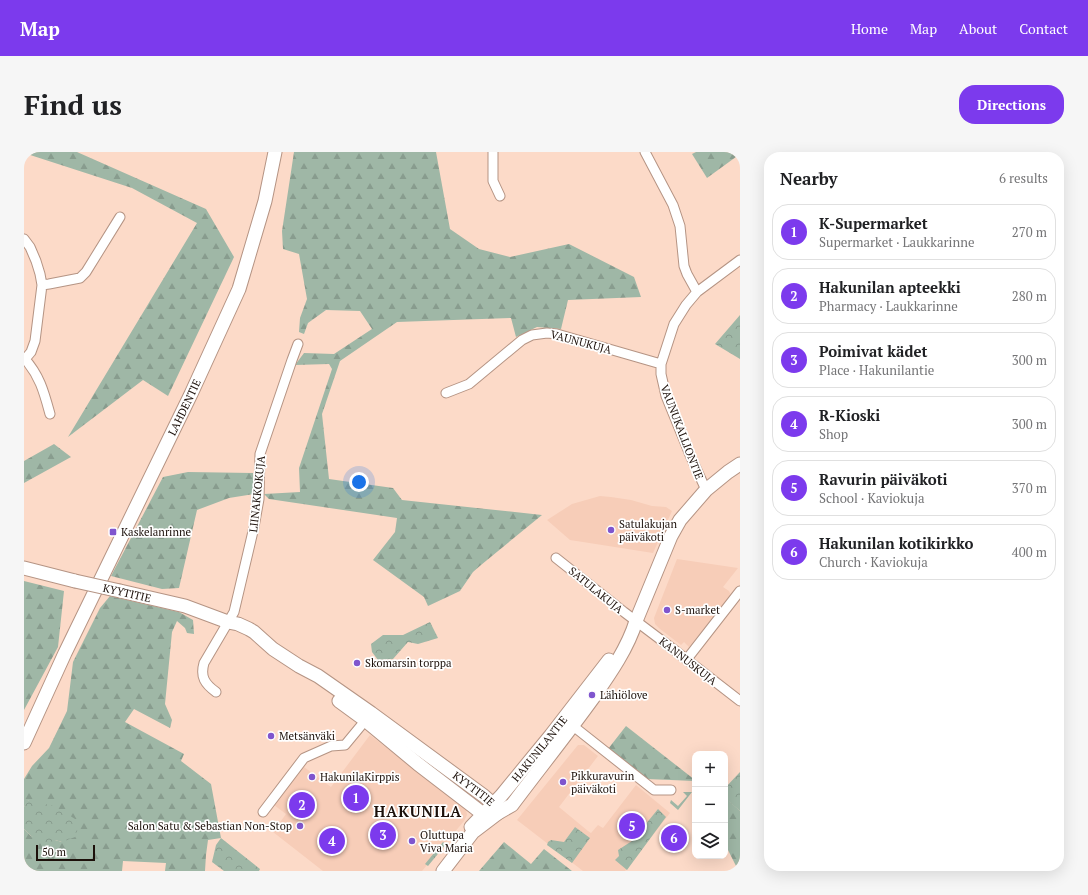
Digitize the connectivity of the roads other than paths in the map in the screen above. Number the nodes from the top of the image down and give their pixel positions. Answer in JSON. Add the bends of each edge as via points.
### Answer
{"nodes":[{"id":1,"x":275,"y":152,"type":"edge"},
{"id":2,"x":493,"y":152,"type":"edge"},
{"id":3,"x":645,"y":152,"type":"edge"},
{"id":4,"x":500,"y":196,"type":"dead end"},
{"id":5,"x":120,"y":217,"type":"dead end"},
{"id":6,"x":24,"y":239,"type":"edge"},
{"id":7,"x":740,"y":260,"type":"edge"},
{"id":8,"x":42,"y":285,"type":"junction"},
{"id":9,"x":697,"y":292,"type":"junction"},
{"id":10,"x":298,"y":344,"type":"dead end"},
{"id":11,"x":24,"y":359,"type":"edge"},
{"id":12,"x":661,"y":364,"type":"junction"},
{"id":13,"x":446,"y":393,"type":"dead end"},
{"id":14,"x":50,"y":414,"type":"dead end"},
{"id":15,"x":740,"y":464,"type":"edge"},
{"id":16,"x":706,"y":490,"type":"junction"},
{"id":17,"x":556,"y":558,"type":"dead end"},
{"id":18,"x":24,"y":568,"type":"edge"},
{"id":19,"x":740,"y":591,"type":"edge"},
{"id":20,"x":636,"y":621,"type":"junction"},
{"id":21,"x":228,"y":622,"type":"junction"},
{"id":22,"x":65,"y":653,"type":"junction"},
{"id":23,"x":686,"y":659,"type":"junction"},
{"id":24,"x":216,"y":692,"type":"dead end"},
{"id":25,"x":740,"y":701,"type":"edge"},
{"id":26,"x":368,"y":717,"type":"junction"},
{"id":27,"x":568,"y":723,"type":"junction"},
{"id":28,"x":24,"y":728,"type":"edge"},
{"id":29,"x":24,"y":743,"type":"edge"},
{"id":30,"x":671,"y":790,"type":"dead end"},
{"id":31,"x":496,"y":809,"type":"junction"},
{"id":32,"x":262,"y":812,"type":"dead end"},
{"id":33,"x":483,"y":814,"type":"junction"},
{"id":34,"x":436,"y":871,"type":"edge"},
{"id":35,"x":443,"y":871,"type":"edge"}],
"edges":[{"from":1,"to":22,"type":"main road","name":"LAHDENTIE","via":[[265,201],[239,289]]},
{"from":2,"to":4,"type":"street","via":[[493,181]]},
{"from":3,"to":9,"type":"street","via":[[673,205],[680,226],[684,266]]},
{"from":5,"to":8,"type":"street","via":[[80,278]]},
{"from":6,"to":8,"type":"street","via":[[36,261]]},
{"from":7,"to":9,"type":"street","name":"VAUNUKALLIONTIE"},
{"from":8,"to":11,"type":"street","via":[[35,341],[31,352]]},
{"from":9,"to":12,"type":"street","name":"VAUNUKALLIONTIE","via":[[674,324]]},
{"from":10,"to":21,"type":"street","name":"LIINAKKOKUJA","via":[[260,454],[254,527],[234,612]]},
{"from":11,"to":14,"type":"street","via":[[41,382]]},
{"from":12,"to":13,"type":"street","name":"VAUNUKUJA","via":[[557,334],[532,335],[522,340],[469,384]]},
{"from":12,"to":16,"type":"street","name":"VAUNUKALLIONTIE","via":[[666,396]]},
{"from":15,"to":16,"type":"main road","name":"HAKUNILANTIE"},
{"from":16,"to":20,"type":"main road","name":"HAKUNILANTIE","via":[[680,520],[671,536]]},
{"from":17,"to":20,"type":"street","name":"SATULAKUJA"},
{"from":18,"to":21,"type":"main road","name":"KYYTITIE","bridge":true,"via":[[185,606]]},
{"from":19,"to":23,"type":"street"},
{"from":20,"to":23,"type":"street","name":"KANNUSKUJA"},
{"from":20,"to":27,"type":"main road","name":"HAKUNILANTIE","via":[[632,634],[612,670]]},
{"from":21,"to":24,"type":"street","name":"LIINAKKOKUJA","via":[[203,667],[204,680]]},
{"from":21,"to":26,"type":"main road","name":"KYYTITIE","via":[[251,639],[273,649],[299,666],[315,682]]},
{"from":22,"to":28,"type":"main road","name":"LAHDENTIE"},
{"from":22,"to":29,"type":"main road","name":"LAHDENTIE"},
{"from":23,"to":25,"type":"street","name":"KANNUSKUJA"},
{"from":26,"to":31,"type":"main road","name":"KYYTITIE","via":[[484,796]]},
{"from":26,"to":32,"type":"street","via":[[345,745],[331,746],[304,758]]},
{"from":26,"to":33,"type":"main road","name":"KYYTITIE","via":[[418,764]]},
{"from":27,"to":30,"type":"street","via":[[654,790]]},
{"from":27,"to":31,"type":"main road","name":"HAKUNILANTIE","via":[[512,805]]},
{"from":31,"to":33,"type":"main road","name":"KYYTITIE"},
{"from":31,"to":35,"type":"main road","name":"HAKUNILANTIE","via":[[473,832]]},
{"from":33,"to":34,"type":"main road"}]}
